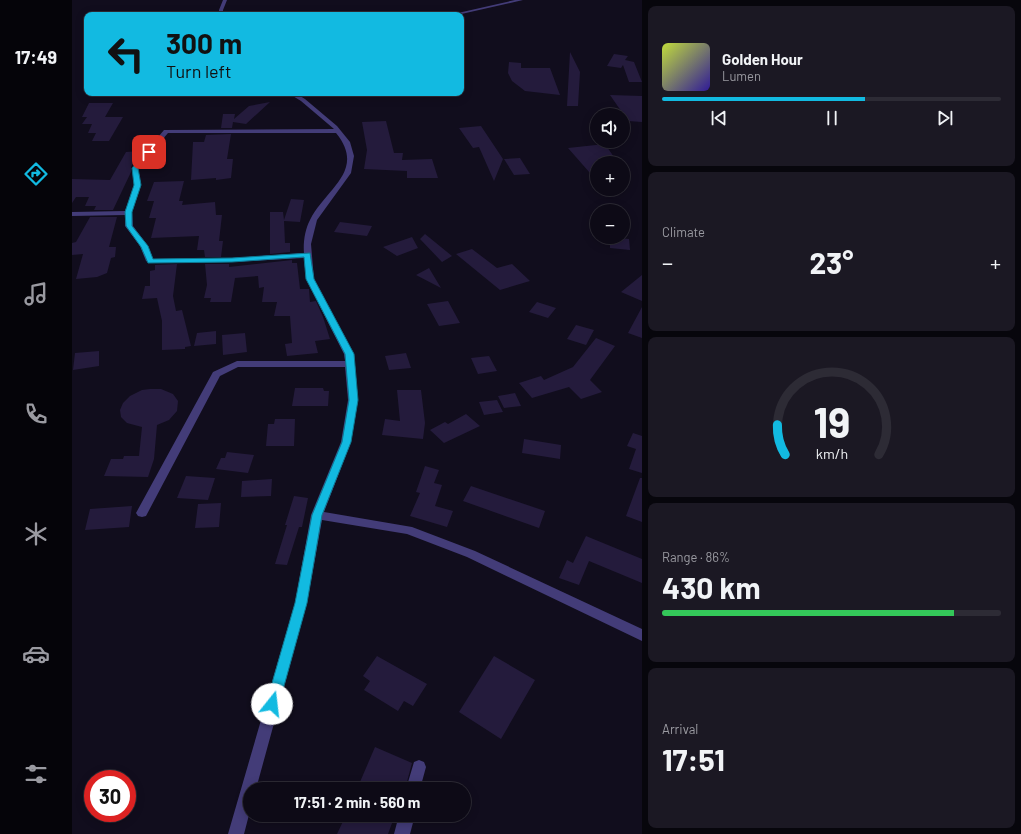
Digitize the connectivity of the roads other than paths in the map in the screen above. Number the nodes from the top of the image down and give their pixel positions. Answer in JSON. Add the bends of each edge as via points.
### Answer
{"nodes":[{"id":1,"x":225,"y":0,"type":"edge"},
{"id":2,"x":521,"y":0,"type":"edge"},
{"id":3,"x":221,"y":12,"type":"edge"},
{"id":4,"x":464,"y":12,"type":"edge"},
{"id":5,"x":297,"y":96,"type":"edge"},
{"id":6,"x":338,"y":130,"type":"junction"},
{"id":7,"x":128,"y":213,"type":"junction"},
{"id":8,"x":72,"y":214,"type":"edge"},
{"id":9,"x":308,"y":255,"type":"junction"},
{"id":10,"x":350,"y":364,"type":"junction"},
{"id":11,"x":142,"y":513,"type":"dead end"},
{"id":12,"x":317,"y":515,"type":"junction"},
{"id":13,"x":642,"y":634,"type":"edge"},
{"id":14,"x":419,"y":767,"type":"dead end"},
{"id":15,"x":415,"y":782,"type":"edge"},
{"id":16,"x":405,"y":822,"type":"edge"},
{"id":17,"x":236,"y":834,"type":"edge"},
{"id":18,"x":402,"y":834,"type":"edge"}],
"edges":[{"from":1,"to":3,"type":"street"},
{"from":2,"to":4,"type":"street"},
{"from":5,"to":6,"type":"street"},
{"from":6,"to":7,"type":"street","via":[[166,131],[135,168],[138,185]]},
{"from":6,"to":9,"type":"street","via":[[347,142],[351,156],[348,173],[313,220],[306,244]]},
{"from":7,"to":8,"type":"street"},
{"from":7,"to":9,"type":"street","via":[[129,226],[144,246],[150,261],[232,260]]},
{"from":9,"to":10,"type":"street","via":[[310,279],[349,354]]},
{"from":10,"to":11,"type":"street","via":[[238,364],[216,374]]},
{"from":10,"to":12,"type":"street","via":[[353,400],[346,442]]},
{"from":12,"to":13,"type":"street","via":[[408,530],[471,554]]},
{"from":12,"to":17,"type":"street","via":[[301,603]]},
{"from":14,"to":15,"type":"street"},
{"from":16,"to":18,"type":"street"}]}
